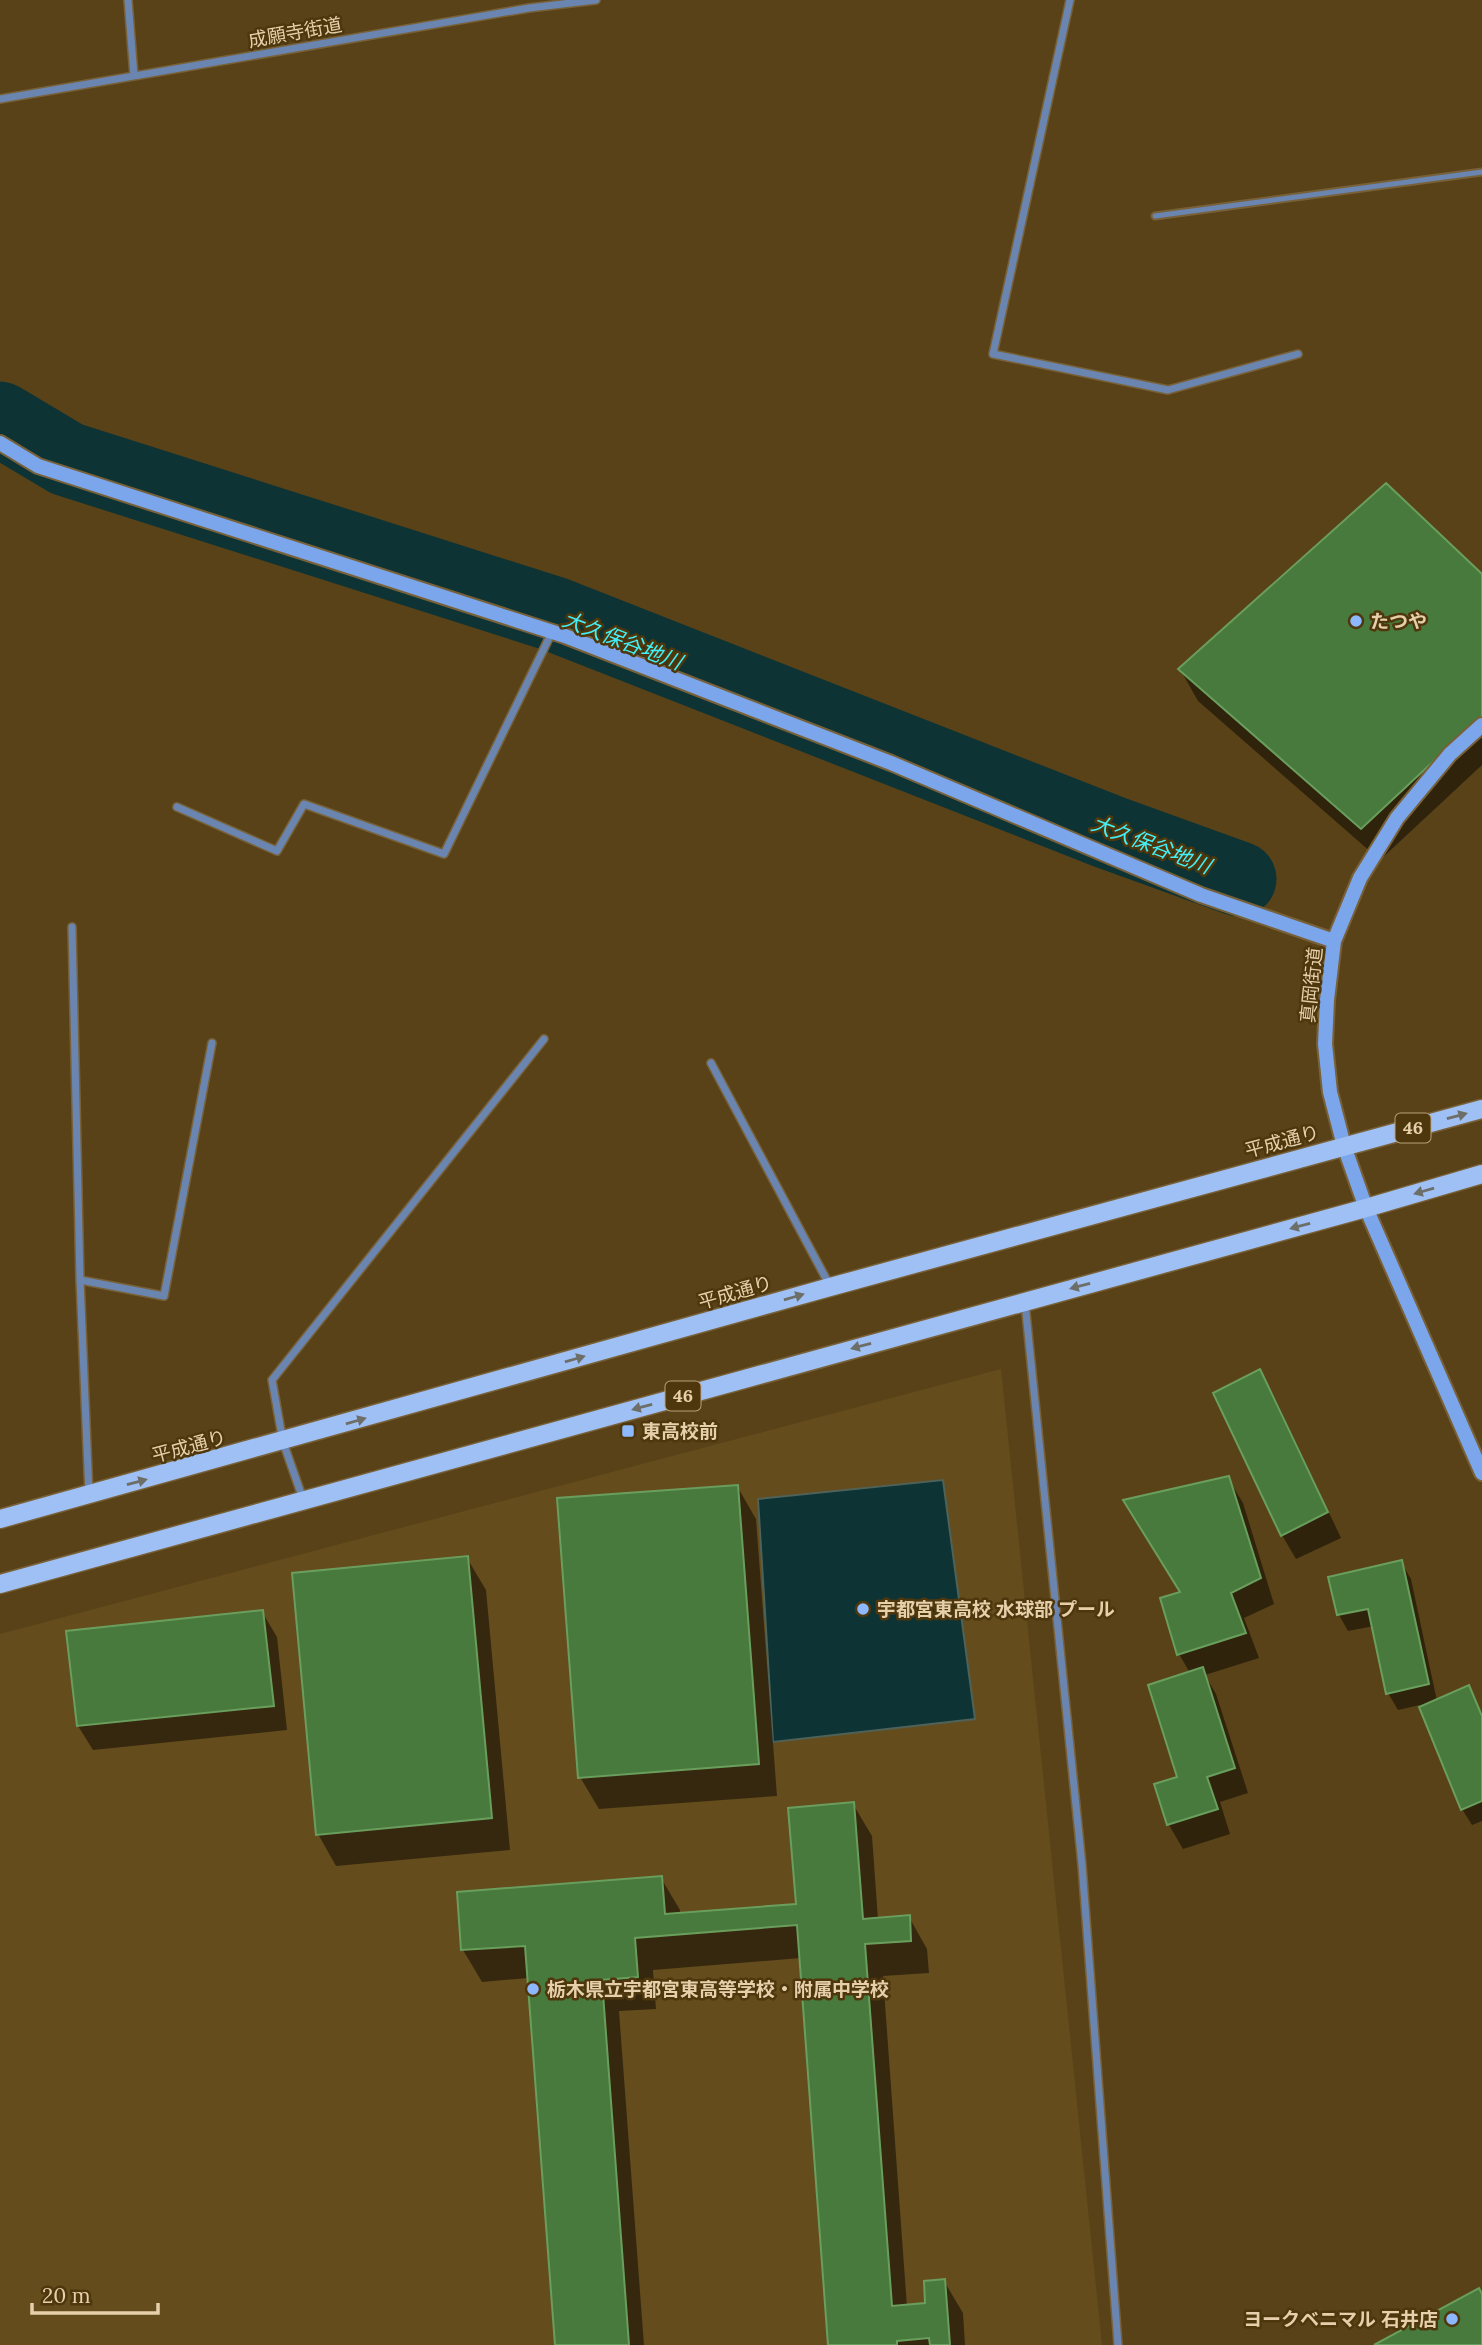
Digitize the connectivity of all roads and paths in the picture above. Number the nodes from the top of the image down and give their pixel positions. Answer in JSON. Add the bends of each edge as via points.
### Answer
{"nodes":[{"id":1,"x":128,"y":0,"type":"edge"},
{"id":2,"x":596,"y":0,"type":"edge"},
{"id":3,"x":1070,"y":0,"type":"edge"},
{"id":4,"x":134,"y":76,"type":"junction"},
{"id":5,"x":0,"y":99,"type":"edge"},
{"id":6,"x":1482,"y":172,"type":"edge"},
{"id":7,"x":1155,"y":216,"type":"dead end"},
{"id":8,"x":1298,"y":355,"type":"dead end"},
{"id":9,"x":0,"y":443,"type":"edge"},
{"id":10,"x":552,"y":631,"type":"junction"},
{"id":11,"x":1482,"y":725,"type":"edge"},
{"id":12,"x":177,"y":807,"type":"dead end"},
{"id":13,"x":72,"y":927,"type":"dead end"},
{"id":14,"x":1334,"y":942,"type":"junction"},
{"id":15,"x":544,"y":1039,"type":"dead end"},
{"id":16,"x":212,"y":1043,"type":"dead end"},
{"id":17,"x":711,"y":1063,"type":"dead end"},
{"id":18,"x":1482,"y":1109,"type":"edge"},
{"id":19,"x":1344,"y":1146,"type":"junction"},
{"id":20,"x":1482,"y":1174,"type":"edge"},
{"id":21,"x":1366,"y":1208,"type":"junction"},
{"id":22,"x":80,"y":1280,"type":"junction"},
{"id":23,"x":830,"y":1287,"type":"junction"},
{"id":24,"x":1025,"y":1301,"type":"junction"},
{"id":25,"x":283,"y":1442,"type":"junction"},
{"id":26,"x":1482,"y":1473,"type":"edge"},
{"id":27,"x":89,"y":1495,"type":"junction"},
{"id":28,"x":304,"y":1501,"type":"junction"},
{"id":29,"x":0,"y":1520,"type":"edge"},
{"id":30,"x":0,"y":1584,"type":"edge"},
{"id":31,"x":1118,"y":2345,"type":"edge"}],
"edges":[{"from":1,"to":4,"type":"street"},
{"from":2,"to":4,"type":"street","name":"成願寺街道"},
{"from":3,"to":8,"type":"street","via":[[993,355],[1168,390]]},
{"from":4,"to":5,"type":"street","name":"成願寺街道"},
{"from":6,"to":7,"type":"lane"},
{"from":9,"to":10,"type":"street","via":[[38,466]]},
{"from":10,"to":12,"type":"street","via":[[444,854],[304,804],[277,851]]},
{"from":10,"to":14,"type":"street","via":[[891,763],[1200,895]]},
{"from":11,"to":14,"type":"street","name":"真岡街道","via":[[1450,754],[1397,818],[1360,878]]},
{"from":13,"to":22,"type":"street"},
{"from":14,"to":19,"type":"street","name":"真岡街道","via":[[1325,1044],[1330,1092]]},
{"from":15,"to":25,"type":"street","via":[[272,1380]]},
{"from":16,"to":22,"type":"street","via":[[164,1296]]},
{"from":17,"to":23,"type":"street"},
{"from":19,"to":18,"type":"main road","name":"平成通り","number":"46","one_way":true},
{"from":19,"to":21,"type":"street","name":"真岡街道"},
{"from":19,"to":23,"type":"main road","name":"平成通り","number":"46"},
{"from":20,"to":21,"type":"main road","number":"46","one_way":true},
{"from":21,"to":24,"type":"main road","number":"46","one_way":true},
{"from":21,"to":26,"type":"street","name":"真岡街道"},
{"from":22,"to":27,"type":"street"},
{"from":25,"to":23,"type":"main road","name":"平成通り","number":"46","one_way":true},
{"from":24,"to":28,"type":"main road","number":"46","one_way":true},
{"from":24,"to":31,"type":"street","via":[[1082,1865]]},
{"from":27,"to":25,"type":"main road","name":"平成通り","number":"46","one_way":true},
{"from":25,"to":28,"type":"street"},
{"from":27,"to":29,"type":"main road","name":"平成通り","number":"46"},
{"from":28,"to":30,"type":"main road","number":"46"}]}
